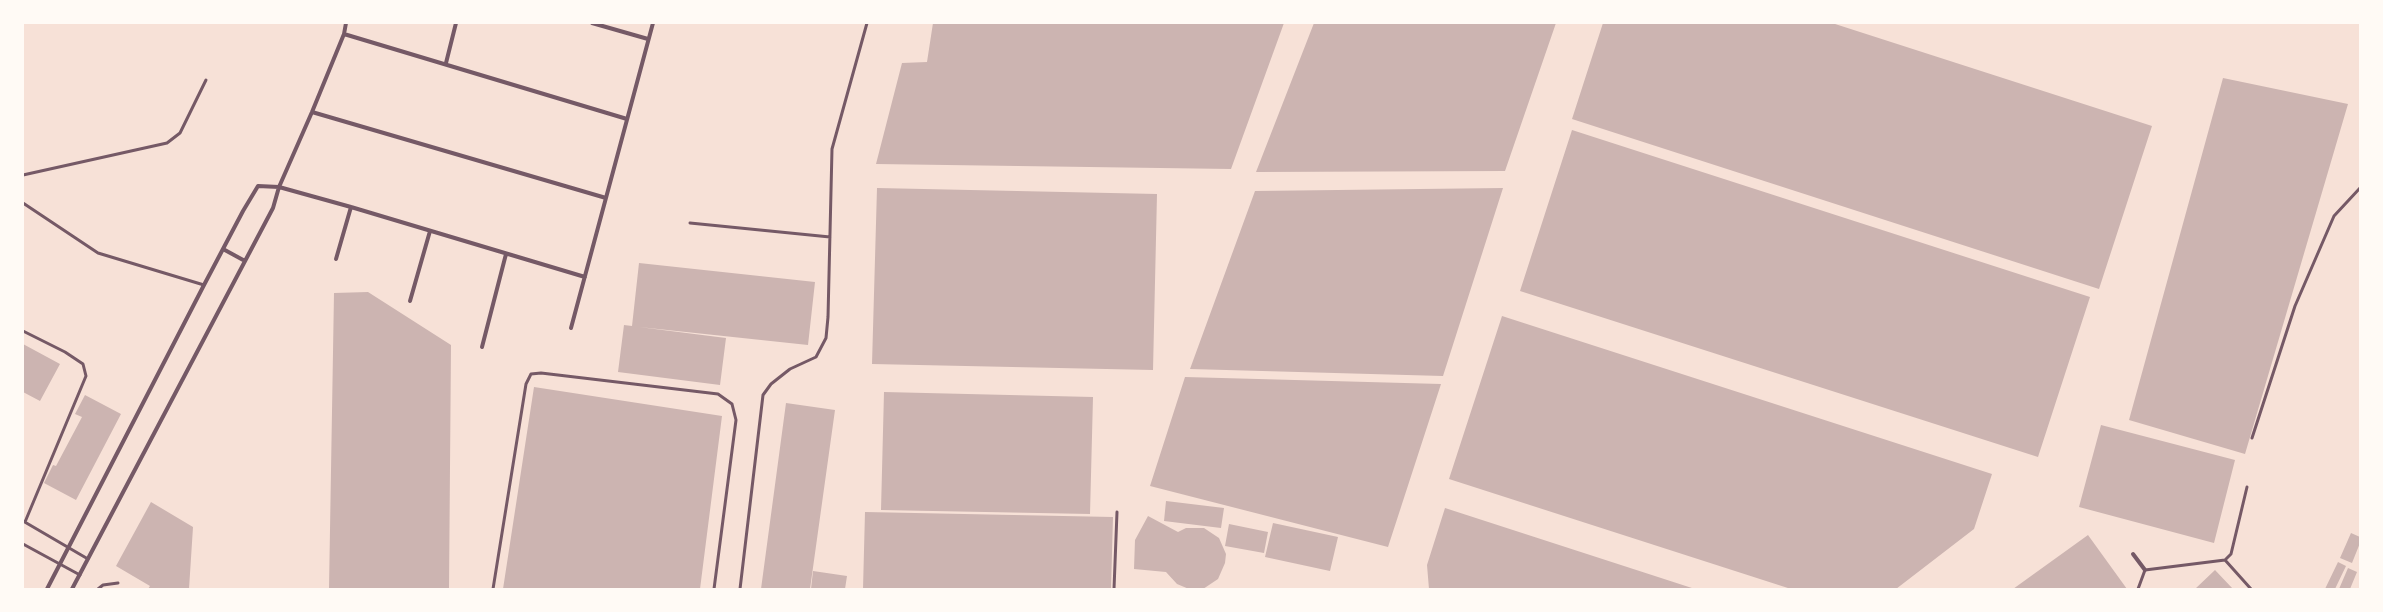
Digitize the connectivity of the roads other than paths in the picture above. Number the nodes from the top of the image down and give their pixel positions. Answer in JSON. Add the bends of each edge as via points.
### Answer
{"nodes":[{"id":1,"x":346,"y":23,"type":"edge"},
{"id":2,"x":456,"y":23,"type":"edge"},
{"id":3,"x":592,"y":23,"type":"edge"},
{"id":4,"x":653,"y":23,"type":"edge"},
{"id":5,"x":867,"y":23,"type":"edge"},
{"id":6,"x":344,"y":34,"type":"junction"},
{"id":7,"x":648,"y":39,"type":"junction"},
{"id":8,"x":446,"y":63,"type":"junction"},
{"id":9,"x":206,"y":80,"type":"dead end"},
{"id":10,"x":312,"y":112,"type":"junction"},
{"id":11,"x":627,"y":119,"type":"junction"},
{"id":12,"x":23,"y":174,"type":"edge"},
{"id":13,"x":279,"y":187,"type":"junction"},
{"id":14,"x":2360,"y":188,"type":"edge"},
{"id":15,"x":606,"y":198,"type":"junction"},
{"id":16,"x":23,"y":203,"type":"edge"},
{"id":17,"x":351,"y":207,"type":"junction"},
{"id":18,"x":690,"y":223,"type":"dead end"},
{"id":19,"x":430,"y":231,"type":"junction"},
{"id":20,"x":830,"y":237,"type":"junction"},
{"id":21,"x":223,"y":249,"type":"junction"},
{"id":22,"x":506,"y":254,"type":"junction"},
{"id":23,"x":336,"y":259,"type":"dead end"},
{"id":24,"x":245,"y":261,"type":"junction"},
{"id":25,"x":585,"y":277,"type":"junction"},
{"id":26,"x":204,"y":285,"type":"junction"},
{"id":27,"x":410,"y":301,"type":"dead end"},
{"id":28,"x":571,"y":328,"type":"dead end"},
{"id":29,"x":23,"y":331,"type":"edge"},
{"id":30,"x":482,"y":347,"type":"dead end"},
{"id":31,"x":2252,"y":438,"type":"dead end"},
{"id":32,"x":2247,"y":487,"type":"dead end"},
{"id":33,"x":1117,"y":512,"type":"dead end"},
{"id":34,"x":24,"y":522,"type":"edge"},
{"id":35,"x":23,"y":544,"type":"edge"},
{"id":36,"x":68,"y":548,"type":"junction"},
{"id":37,"x":2133,"y":554,"type":"dead end"},
{"id":38,"x":88,"y":559,"type":"junction"},
{"id":39,"x":2225,"y":560,"type":"junction"},
{"id":40,"x":60,"y":563,"type":"junction"},
{"id":41,"x":2145,"y":570,"type":"junction"},
{"id":42,"x":80,"y":574,"type":"junction"},
{"id":43,"x":118,"y":583,"type":"dead end"},
{"id":44,"x":47,"y":589,"type":"edge"},
{"id":45,"x":72,"y":589,"type":"edge"},
{"id":46,"x":98,"y":589,"type":"edge"},
{"id":47,"x":492,"y":589,"type":"edge"},
{"id":48,"x":714,"y":589,"type":"edge"},
{"id":49,"x":740,"y":589,"type":"edge"},
{"id":50,"x":1114,"y":589,"type":"edge"},
{"id":51,"x":2138,"y":589,"type":"edge"},
{"id":52,"x":2251,"y":589,"type":"edge"}],
"edges":[{"from":1,"to":6,"type":"street"},
{"from":2,"to":8,"type":"street"},
{"from":3,"to":7,"type":"street"},
{"from":4,"to":7,"type":"street"},
{"from":5,"to":20,"type":"lane","via":[[832,149]]},
{"from":6,"to":8,"type":"street"},
{"from":6,"to":10,"type":"street"},
{"from":7,"to":11,"type":"street"},
{"from":8,"to":11,"type":"street"},
{"from":9,"to":12,"type":"lane","via":[[180,133],[167,143]]},
{"from":10,"to":13,"type":"street"},
{"from":10,"to":15,"type":"street"},
{"from":11,"to":15,"type":"street"},
{"from":13,"to":17,"type":"street"},
{"from":13,"to":21,"type":"street","via":[[263,185],[254,190]]},
{"from":13,"to":24,"type":"street","via":[[273,208]]},
{"from":14,"to":31,"type":"lane","via":[[2334,216],[2295,306]]},
{"from":15,"to":25,"type":"street"},
{"from":16,"to":26,"type":"lane","via":[[98,253]]},
{"from":17,"to":19,"type":"street"},
{"from":17,"to":23,"type":"street"},
{"from":18,"to":20,"type":"lane"},
{"from":19,"to":22,"type":"street"},
{"from":19,"to":27,"type":"street"},
{"from":20,"to":49,"type":"lane","via":[[826,338],[816,357],[790,369],[771,384],[763,395]]},
{"from":21,"to":24,"type":"street"},
{"from":21,"to":26,"type":"street"},
{"from":22,"to":25,"type":"street"},
{"from":22,"to":30,"type":"street"},
{"from":24,"to":38,"type":"street"},
{"from":25,"to":28,"type":"street"},
{"from":26,"to":36,"type":"street"},
{"from":29,"to":34,"type":"lane","via":[[83,364],[86,376]]},
{"from":32,"to":39,"type":"lane","via":[[2231,554]]},
{"from":33,"to":50,"type":"lane"},
{"from":34,"to":36,"type":"lane"},
{"from":35,"to":40,"type":"lane"},
{"from":36,"to":38,"type":"lane"},
{"from":36,"to":40,"type":"street"},
{"from":37,"to":41,"type":"street"},
{"from":38,"to":42,"type":"street"},
{"from":39,"to":41,"type":"lane"},
{"from":39,"to":52,"type":"lane"},
{"from":40,"to":42,"type":"lane"},
{"from":40,"to":44,"type":"street"},
{"from":41,"to":51,"type":"lane"},
{"from":42,"to":45,"type":"street"},
{"from":43,"to":46,"type":"lane","via":[[103,585]]},
{"from":47,"to":48,"type":"lane","via":[[526,384],[531,374],[541,373],[718,394],[732,404],[736,420]]}]}
